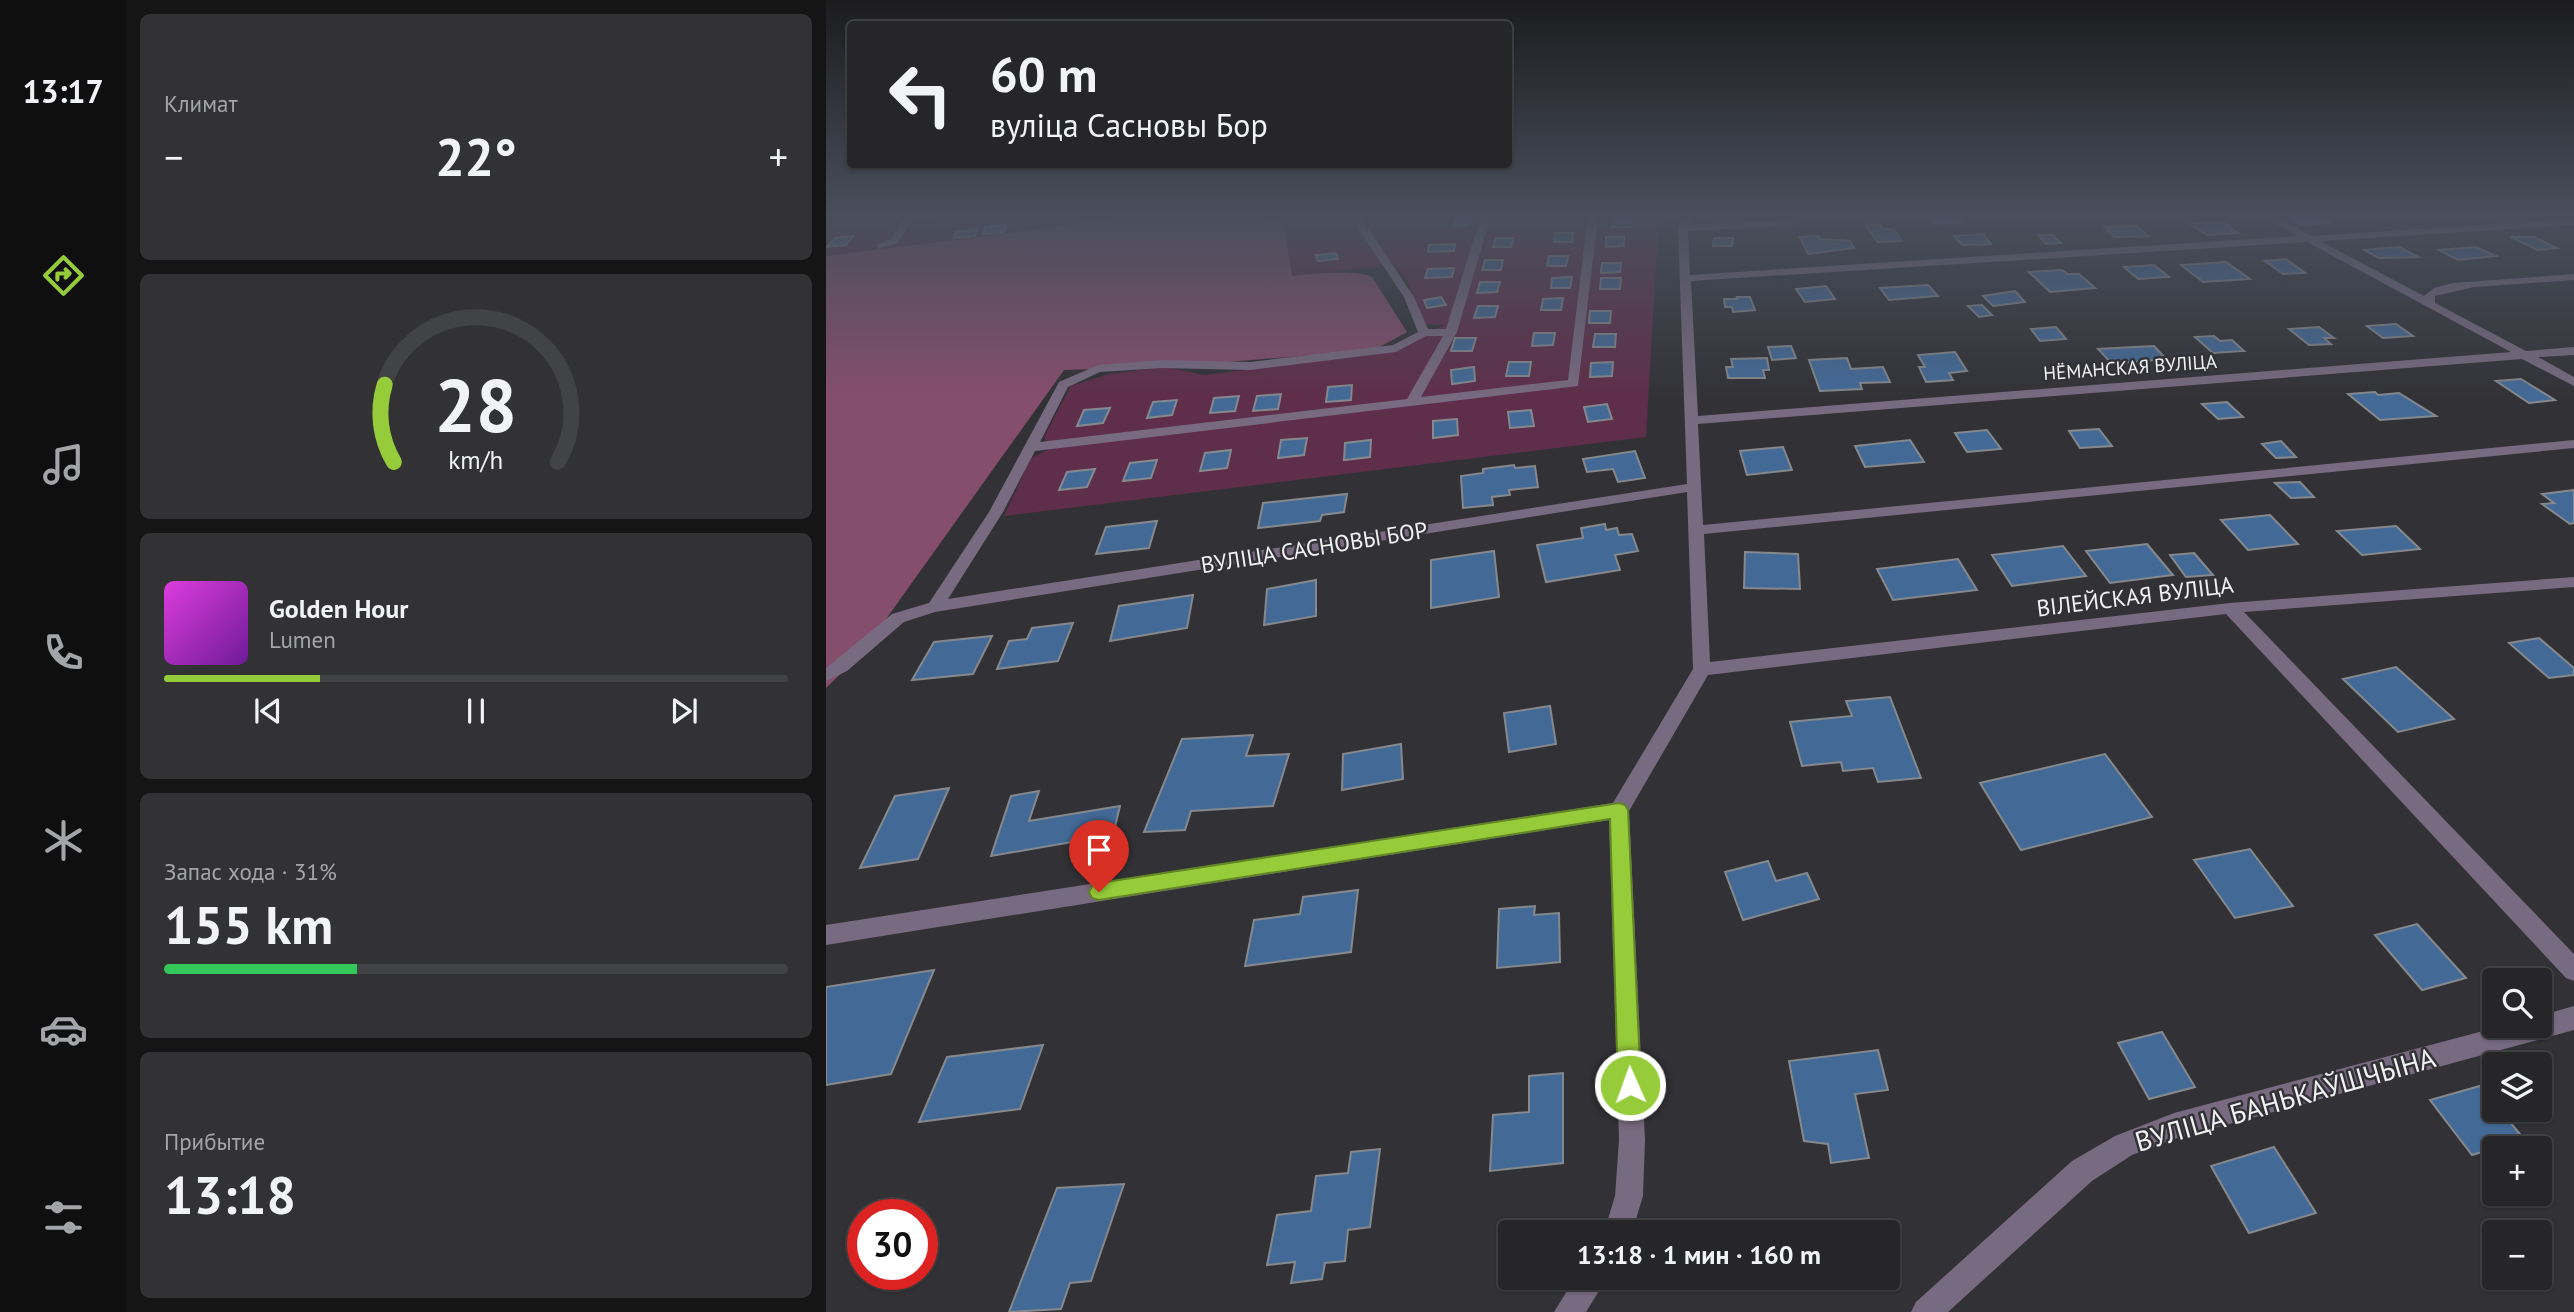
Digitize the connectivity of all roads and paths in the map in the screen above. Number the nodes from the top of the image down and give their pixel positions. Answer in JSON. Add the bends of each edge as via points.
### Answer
{"nodes":[{"id":1,"x":1395,"y":276,"type":"edge"},
{"id":2,"x":1468,"y":276,"type":"edge"},
{"id":3,"x":1586,"y":276,"type":"edge"},
{"id":4,"x":1714,"y":276,"type":"edge"},
{"id":5,"x":2382,"y":276,"type":"edge"},
{"id":6,"x":2574,"y":277,"type":"edge"},
{"id":7,"x":1685,"y":278,"type":"joint"},
{"id":8,"x":2430,"y":302,"type":"junction"},
{"id":9,"x":1451,"y":332,"type":"junction"},
{"id":10,"x":1424,"y":333,"type":"junction"},
{"id":11,"x":2574,"y":351,"type":"edge"},
{"id":12,"x":2525,"y":355,"type":"junction"},
{"id":13,"x":2574,"y":382,"type":"edge"},
{"id":14,"x":1412,"y":402,"type":"junction"},
{"id":15,"x":1690,"y":421,"type":"junction"},
{"id":16,"x":2574,"y":444,"type":"edge"},
{"id":17,"x":1031,"y":447,"type":"junction"},
{"id":18,"x":1694,"y":487,"type":"junction"},
{"id":19,"x":1696,"y":530,"type":"junction"},
{"id":20,"x":2574,"y":582,"type":"edge"},
{"id":21,"x":935,"y":607,"type":"junction"},
{"id":22,"x":2230,"y":608,"type":"junction"},
{"id":23,"x":1702,"y":669,"type":"junction"},
{"id":24,"x":826,"y":675,"type":"edge"},
{"id":25,"x":1619,"y":810,"type":"junction"},
{"id":26,"x":826,"y":935,"type":"edge"},
{"id":27,"x":2574,"y":970,"type":"edge"},
{"id":28,"x":2574,"y":1018,"type":"edge"},
{"id":29,"x":1622,"y":1220,"type":"edge"},
{"id":30,"x":1584,"y":1290,"type":"edge"},
{"id":31,"x":1569,"y":1312,"type":"edge"},
{"id":32,"x":1926,"y":1312,"type":"edge"}],
"edges":[{"from":1,"to":10,"type":"street"},
{"from":2,"to":9,"type":"street"},
{"from":3,"to":14,"type":"street","via":[[1574,383]]},
{"from":4,"to":7,"type":"street"},
{"from":5,"to":8,"type":"street"},
{"from":6,"to":8,"type":"street","via":[[2456,285],[2433,290]]},
{"from":7,"to":15,"type":"street"},
{"from":8,"to":12,"type":"street"},
{"from":9,"to":10,"type":"street"},
{"from":9,"to":14,"type":"street"},
{"from":10,"to":17,"type":"street","via":[[1396,348],[1250,366],[1162,364],[1098,369],[1063,385]]},
{"from":11,"to":12,"type":"street","name":"НЁМАНСКАЯ ВУЛІЦА"},
{"from":12,"to":13,"type":"street"},
{"from":12,"to":15,"type":"street","name":"НЁМАНСКАЯ ВУЛІЦА"},
{"from":14,"to":17,"type":"street"},
{"from":15,"to":18,"type":"street"},
{"from":16,"to":19,"type":"street"},
{"from":17,"to":21,"type":"street"},
{"from":18,"to":19,"type":"street"},
{"from":18,"to":21,"type":"street","name":"ВУЛІЦА САСНОВЫ БОР"},
{"from":19,"to":23,"type":"street"},
{"from":20,"to":22,"type":"street","name":"ВІЛЕЙСКАЯ ВУЛІЦА"},
{"from":21,"to":24,"type":"street","name":"ВУЛІЦА САСНОВЫ БОР","via":[[901,616],[865,642],[835,673]]},
{"from":22,"to":23,"type":"street","name":"ВІЛЕЙСКАЯ ВУЛІЦА"},
{"from":22,"to":27,"type":"street"},
{"from":23,"to":25,"type":"street"},
{"from":25,"to":26,"type":"street"},
{"from":25,"to":29,"type":"street","via":[[1632,1140],[1629,1196]]},
{"from":28,"to":32,"type":"street","name":"ВУЛІЦА БАНЬКАЎШЧЫНА","via":[[2174,1126],[2124,1146],[2082,1171]]},
{"from":30,"to":31,"type":"street"}]}
